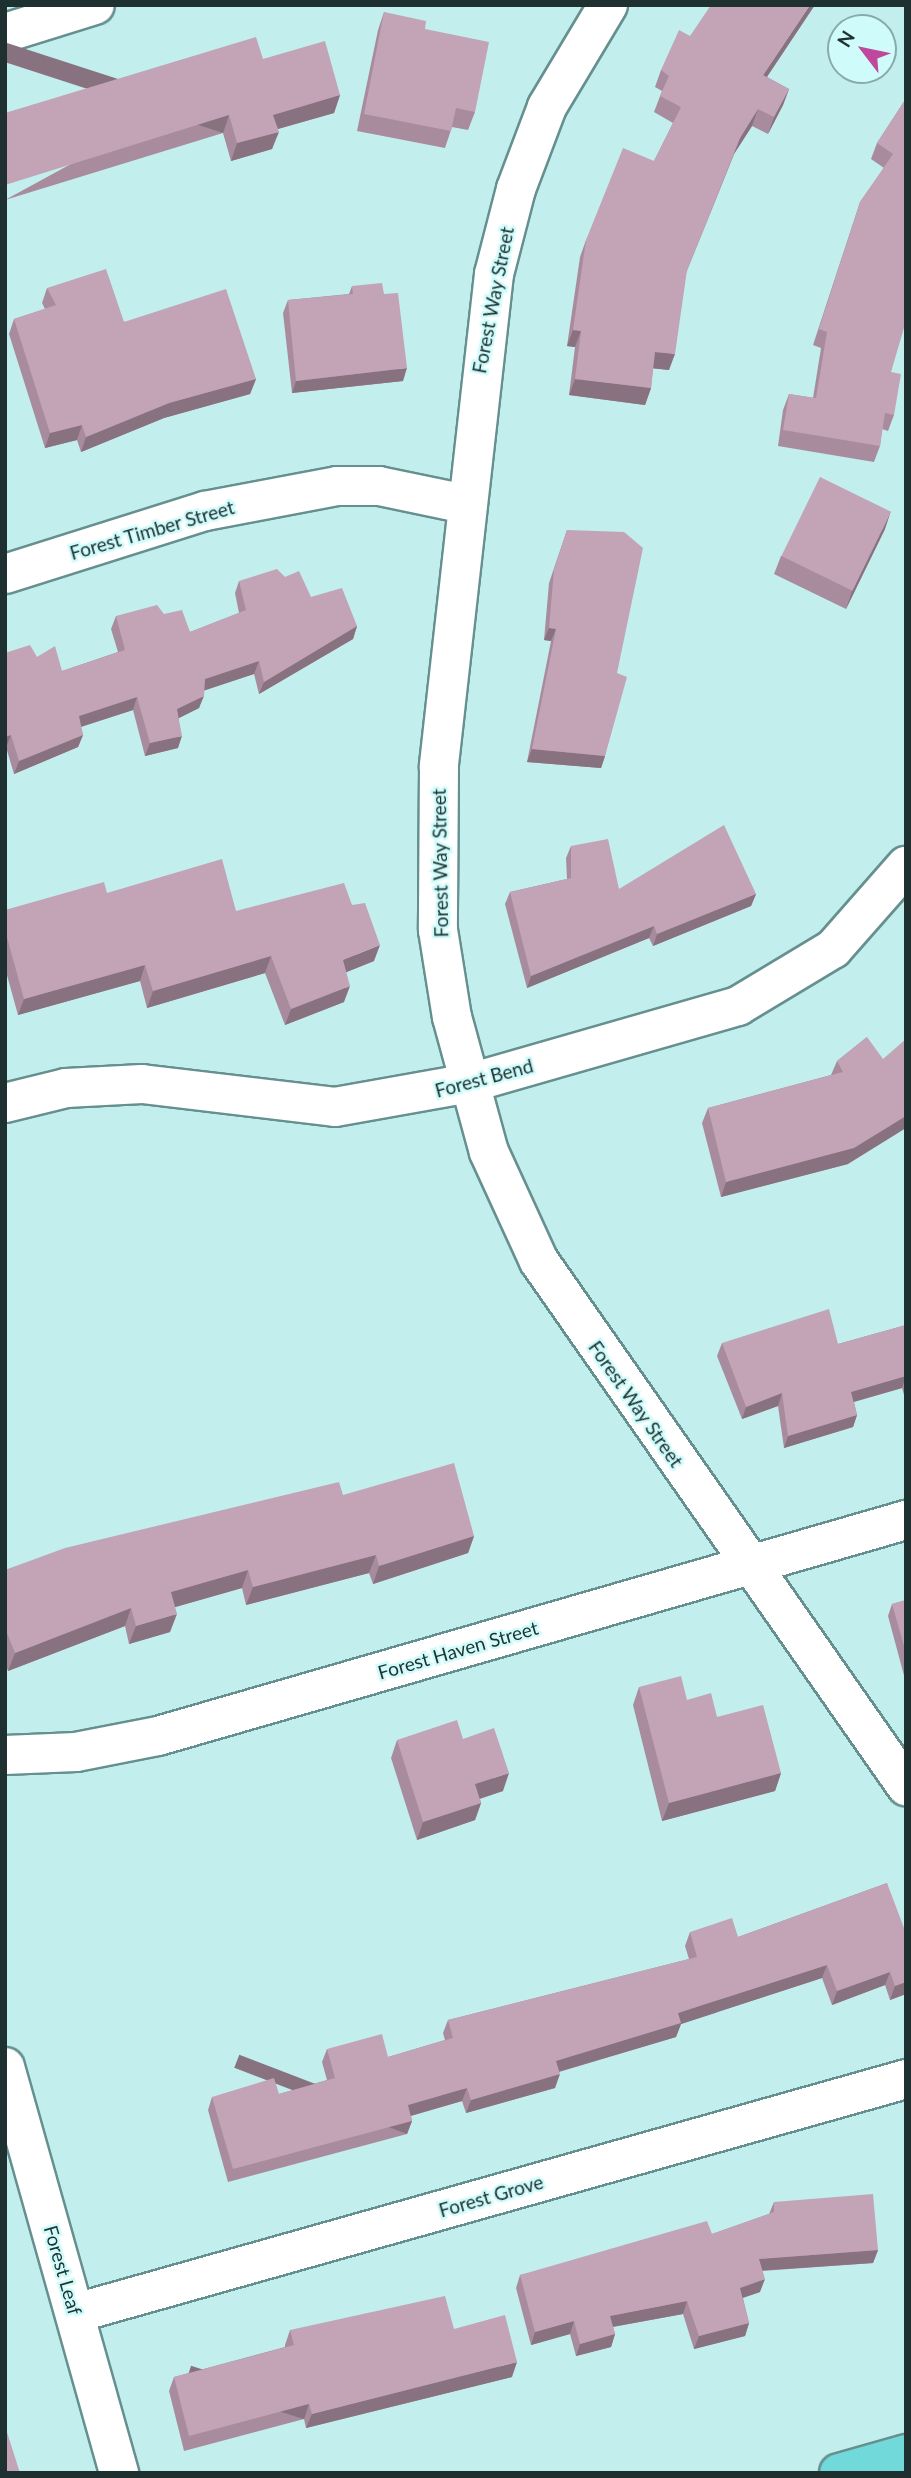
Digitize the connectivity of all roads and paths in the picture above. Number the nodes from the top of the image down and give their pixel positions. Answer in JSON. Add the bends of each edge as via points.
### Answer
{"nodes":[{"id":1,"x":95,"y":5,"type":"edge"},
{"id":2,"x":594,"y":10,"type":"edge"},
{"id":3,"x":5,"y":33,"type":"edge"},
{"id":4,"x":466,"y":503,"type":"junction"},
{"id":5,"x":5,"y":574,"type":"edge"},
{"id":6,"x":906,"y":866,"type":"edge"},
{"id":7,"x":470,"y":1083,"type":"junction"},
{"id":8,"x":5,"y":1103,"type":"edge"},
{"id":9,"x":906,"y":1521,"type":"edge"},
{"id":10,"x":750,"y":1566,"type":"junction"},
{"id":11,"x":5,"y":1755,"type":"edge"},
{"id":12,"x":906,"y":1786,"type":"edge"},
{"id":13,"x":5,"y":2067,"type":"edge"},
{"id":14,"x":906,"y":2079,"type":"edge"},
{"id":15,"x":76,"y":2314,"type":"junction"},
{"id":16,"x":906,"y":2454,"type":"edge"},
{"id":17,"x":119,"y":2473,"type":"edge"},
{"id":18,"x":839,"y":2473,"type":"edge"}],
"edges":[{"from":1,"to":3,"type":"street"},
{"from":2,"to":4,"type":"street","name":"Forest Way Street","via":[[547,107],[516,189],[490,299]]},
{"from":4,"to":5,"type":"street","name":"Forest Timber Street","via":[[379,486],[337,486],[205,511]]},
{"from":4,"to":7,"type":"street","name":"Forest Way Street","via":[[436,853],[438,930]]},
{"from":6,"to":7,"type":"street","name":"Forest Bend","via":[[833,949],[738,1006]]},
{"from":7,"to":8,"type":"street","name":"Forest Bend","via":[[335,1107],[291,1107],[142,1084],[66,1088]]},
{"from":7,"to":10,"type":"street","name":"Forest Way Street","via":[[489,1152],[539,1261]]},
{"from":9,"to":10,"type":"street","name":"Forest Haven Street"},
{"from":10,"to":11,"type":"street","name":"Forest Haven Street","via":[[158,1736],[76,1752]]},
{"from":10,"to":12,"type":"street","name":"Forest Way Street"},
{"from":13,"to":15,"type":"street","name":"Forest Leaf"},
{"from":14,"to":15,"type":"street","name":"Forest Grove"},
{"from":15,"to":17,"type":"street","name":"Forest Leaf"},
{"from":16,"to":18,"type":"main road"}]}
